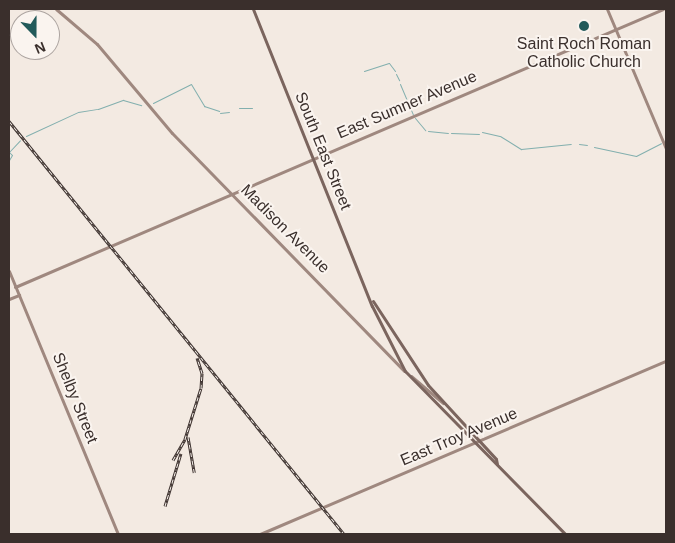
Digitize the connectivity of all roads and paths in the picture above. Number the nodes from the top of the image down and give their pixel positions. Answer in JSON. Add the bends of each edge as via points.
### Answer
{"nodes":[{"id":1,"x":56,"y":9,"type":"edge"},
{"id":2,"x":253,"y":9,"type":"edge"},
{"id":3,"x":607,"y":9,"type":"edge"},
{"id":4,"x":663,"y":9,"type":"edge"},
{"id":5,"x":615,"y":29,"type":"junction"},
{"id":6,"x":666,"y":149,"type":"edge"},
{"id":7,"x":312,"y":158,"type":"junction"},
{"id":8,"x":233,"y":193,"type":"junction"},
{"id":9,"x":9,"y":271,"type":"edge"},
{"id":10,"x":15,"y":287,"type":"junction"},
{"id":11,"x":19,"y":295,"type":"junction"},
{"id":12,"x":9,"y":299,"type":"edge"},
{"id":13,"x":373,"y":301,"type":"junction"},
{"id":14,"x":666,"y":361,"type":"edge"},
{"id":15,"x":404,"y":372,"type":"junction"},
{"id":16,"x":410,"y":379,"type":"joint"},
{"id":17,"x":443,"y":403,"type":"junction"},
{"id":18,"x":480,"y":442,"type":"junction"},
{"id":19,"x":474,"y":444,"type":"junction"},
{"id":20,"x":496,"y":464,"type":"junction"},
{"id":21,"x":118,"y":534,"type":"edge"},
{"id":22,"x":260,"y":534,"type":"edge"},
{"id":23,"x":565,"y":534,"type":"edge"}],
"edges":[{"from":1,"to":8,"type":"main road","name":"Madison Avenue","via":[[97,44],[172,133]]},
{"from":2,"to":7,"type":"main road","name":"South East Street"},
{"from":3,"to":5,"type":"main road"},
{"from":4,"to":5,"type":"main road","name":"East Sumner Avenue"},
{"from":5,"to":6,"type":"main road"},
{"from":5,"to":7,"type":"main road","name":"East Sumner Avenue"},
{"from":7,"to":8,"type":"main road","name":"East Sumner Avenue"},
{"from":7,"to":13,"type":"main road","name":"South East Street"},
{"from":8,"to":10,"type":"main road","name":"East Sumner Avenue"},
{"from":8,"to":15,"type":"main road","name":"Madison Avenue"},
{"from":9,"to":10,"type":"main road","name":"Shelby Street"},
{"from":10,"to":11,"type":"main road","name":"Shelby Street"},
{"from":11,"to":12,"type":"main road"},
{"from":11,"to":21,"type":"main road","name":"Shelby Street"},
{"from":13,"to":15,"type":"main road","name":"South East Street","via":[[372,306]]},
{"from":13,"to":17,"type":"main road","name":"South East Street","via":[[410,360]]},
{"from":14,"to":18,"type":"main road","name":"East Troy Avenue"},
{"from":15,"to":16,"type":"main road","name":"South East Street"},
{"from":15,"to":17,"type":"main road","name":"Madison Avenue"},
{"from":16,"to":19,"type":"main road","name":"Madison Avenue"},
{"from":17,"to":18,"type":"main road","name":"Madison Avenue"},
{"from":18,"to":19,"type":"main road","name":"East Troy Avenue"},
{"from":18,"to":20,"type":"main road","name":"Madison Avenue","via":[[496,459]]},
{"from":19,"to":20,"type":"main road","name":"Madison Avenue"},
{"from":19,"to":22,"type":"main road","name":"East Troy Avenue"},
{"from":20,"to":23,"type":"main road","name":"Madison Avenue"}]}
